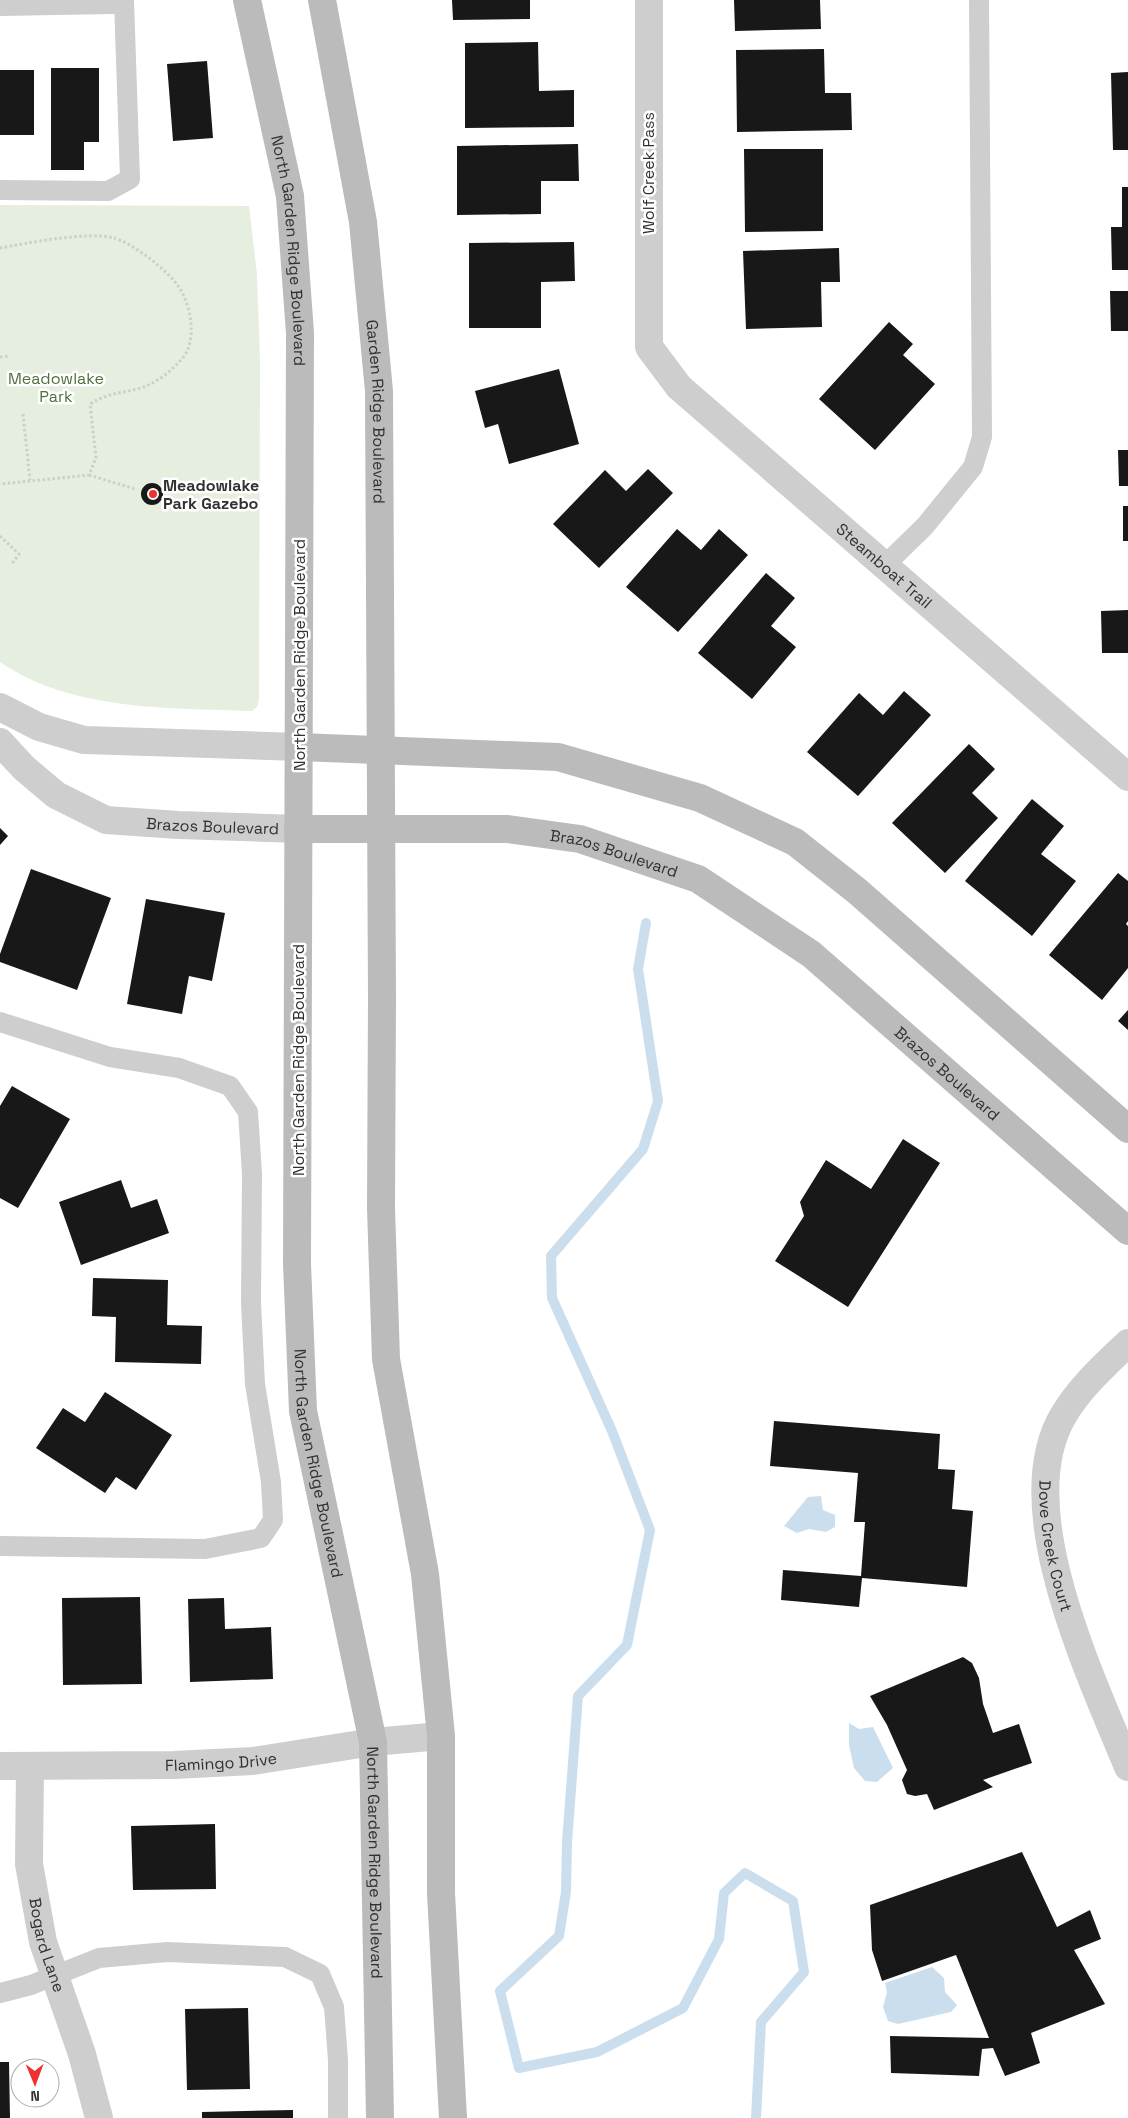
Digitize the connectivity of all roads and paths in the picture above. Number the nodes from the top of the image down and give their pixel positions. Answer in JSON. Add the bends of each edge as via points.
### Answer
{"nodes":[{"id":1,"x":113,"y":0,"type":"edge"},
{"id":2,"x":124,"y":0,"type":"edge"},
{"id":3,"x":247,"y":0,"type":"edge"},
{"id":4,"x":322,"y":0,"type":"edge"},
{"id":5,"x":649,"y":0,"type":"edge"},
{"id":6,"x":979,"y":0,"type":"edge"},
{"id":7,"x":0,"y":2,"type":"edge"},
{"id":8,"x":0,"y":190,"type":"edge"},
{"id":9,"x":0,"y":248,"type":"edge"},
{"id":10,"x":649,"y":347,"type":"joint"},
{"id":11,"x":10,"y":356,"type":"dead end"},
{"id":12,"x":0,"y":357,"type":"edge"},
{"id":13,"x":23,"y":414,"type":"dead end"},
{"id":14,"x":89,"y":475,"type":"junction"},
{"id":15,"x":30,"y":480,"type":"junction"},
{"id":16,"x":0,"y":484,"type":"edge"},
{"id":17,"x":134,"y":489,"type":"dead end"},
{"id":18,"x":0,"y":536,"type":"edge"},
{"id":19,"x":11,"y":565,"type":"dead end"},
{"id":20,"x":885,"y":565,"type":"junction"},
{"id":21,"x":0,"y":706,"type":"edge"},
{"id":22,"x":0,"y":742,"type":"edge"},
{"id":23,"x":299,"y":747,"type":"junction"},
{"id":24,"x":380,"y":750,"type":"junction"},
{"id":25,"x":1128,"y":777,"type":"edge"},
{"id":26,"x":298,"y":829,"type":"junction"},
{"id":27,"x":380,"y":829,"type":"junction"},
{"id":28,"x":0,"y":1022,"type":"edge"},
{"id":29,"x":1128,"y":1129,"type":"edge"},
{"id":30,"x":1128,"y":1231,"type":"edge"},
{"id":31,"x":1128,"y":1343,"type":"edge"},
{"id":32,"x":0,"y":1546,"type":"edge"},
{"id":33,"x":441,"y":1736,"type":"junction"},
{"id":34,"x":373,"y":1742,"type":"junction"},
{"id":35,"x":0,"y":1766,"type":"edge"},
{"id":36,"x":30,"y":1766,"type":"junction"},
{"id":37,"x":1128,"y":1767,"type":"edge"},
{"id":38,"x":55,"y":1976,"type":"junction"},
{"id":39,"x":0,"y":1992,"type":"edge"},
{"id":40,"x":99,"y":2118,"type":"edge"},
{"id":41,"x":338,"y":2118,"type":"edge"},
{"id":42,"x":380,"y":2118,"type":"edge"},
{"id":43,"x":453,"y":2118,"type":"edge"}],
"edges":[{"from":1,"to":7,"type":"street"},
{"from":2,"to":8,"type":"lane","via":[[130,179],[108,190]]},
{"from":3,"to":23,"type":"main road","name":"North Garden Ridge Boulevard","via":[[290,196],[300,333]]},
{"from":4,"to":24,"type":"main road","name":"Garden Ridge Boulevard","via":[[363,222],[379,391]]},
{"from":5,"to":10,"type":"street","name":"Wolf Creek Pass"},
{"from":6,"to":20,"type":"lane","via":[[982,437],[973,467],[925,526]]},
{"from":9,"to":14,"type":"path","via":[[73,238],[114,238],[152,261],[175,282],[184,296],[191,330],[189,348],[182,359],[154,382],[114,393],[90,404],[96,458]]},
{"from":10,"to":20,"type":"street","name":"Steamboat Trail","via":[[679,387]]},
{"from":11,"to":12,"type":"path"},
{"from":13,"to":15,"type":"path"},
{"from":14,"to":15,"type":"path"},
{"from":14,"to":17,"type":"path"},
{"from":15,"to":16,"type":"path"},
{"from":18,"to":19,"type":"path","via":[[19,554]]},
{"from":20,"to":25,"type":"street","name":"Steamboat Trail"},
{"from":21,"to":23,"type":"street","via":[[39,726],[84,740]]},
{"from":22,"to":26,"type":"street","name":"Brazos Boulevard","via":[[56,795],[106,820]]},
{"from":23,"to":24,"type":"main road"},
{"from":23,"to":26,"type":"main road","name":"North Garden Ridge Boulevard"},
{"from":24,"to":27,"type":"main road","name":"Garden Ridge Boulevard"},
{"from":24,"to":29,"type":"main road","via":[[558,757],[700,798],[795,842],[857,892]]},
{"from":26,"to":27,"type":"main road","name":"Brazos Boulevard"},
{"from":26,"to":34,"type":"main road","name":"North Garden Ridge Boulevard","via":[[297,1264],[303,1411]]},
{"from":27,"to":30,"type":"main road","name":"Brazos Boulevard","via":[[508,829],[580,839],[698,879],[811,954]]},
{"from":27,"to":33,"type":"main road","via":[[381,1208],[386,1360],[425,1574]]},
{"from":28,"to":32,"type":"lane","via":[[110,1057],[179,1068],[230,1086],[248,1112],[255,1384],[271,1482],[273,1520],[261,1538],[205,1548]]},
{"from":31,"to":37,"type":"street","name":"Dove Creek Court","via":[[1094,1376],[1063,1416],[1049,1450],[1045,1480],[1050,1552],[1062,1594],[1076,1638]]},
{"from":33,"to":34,"type":"street","name":"Flamingo Drive"},
{"from":33,"to":43,"type":"main road","via":[[440,1893]]},
{"from":34,"to":36,"type":"street","name":"Flamingo Drive","via":[[253,1760],[174,1765]]},
{"from":34,"to":42,"type":"main road","name":"North Garden Ridge Boulevard"},
{"from":35,"to":36,"type":"street","name":"Flamingo Drive"},
{"from":36,"to":38,"type":"street","name":"Bogard Lane","via":[[29,1864],[44,1942]]},
{"from":38,"to":39,"type":"lane"},
{"from":38,"to":40,"type":"street","name":"Bogard Lane","via":[[82,2054]]},
{"from":38,"to":41,"type":"lane","via":[[99,1958],[167,1952],[285,1956],[320,1974],[334,2007]]}]}
